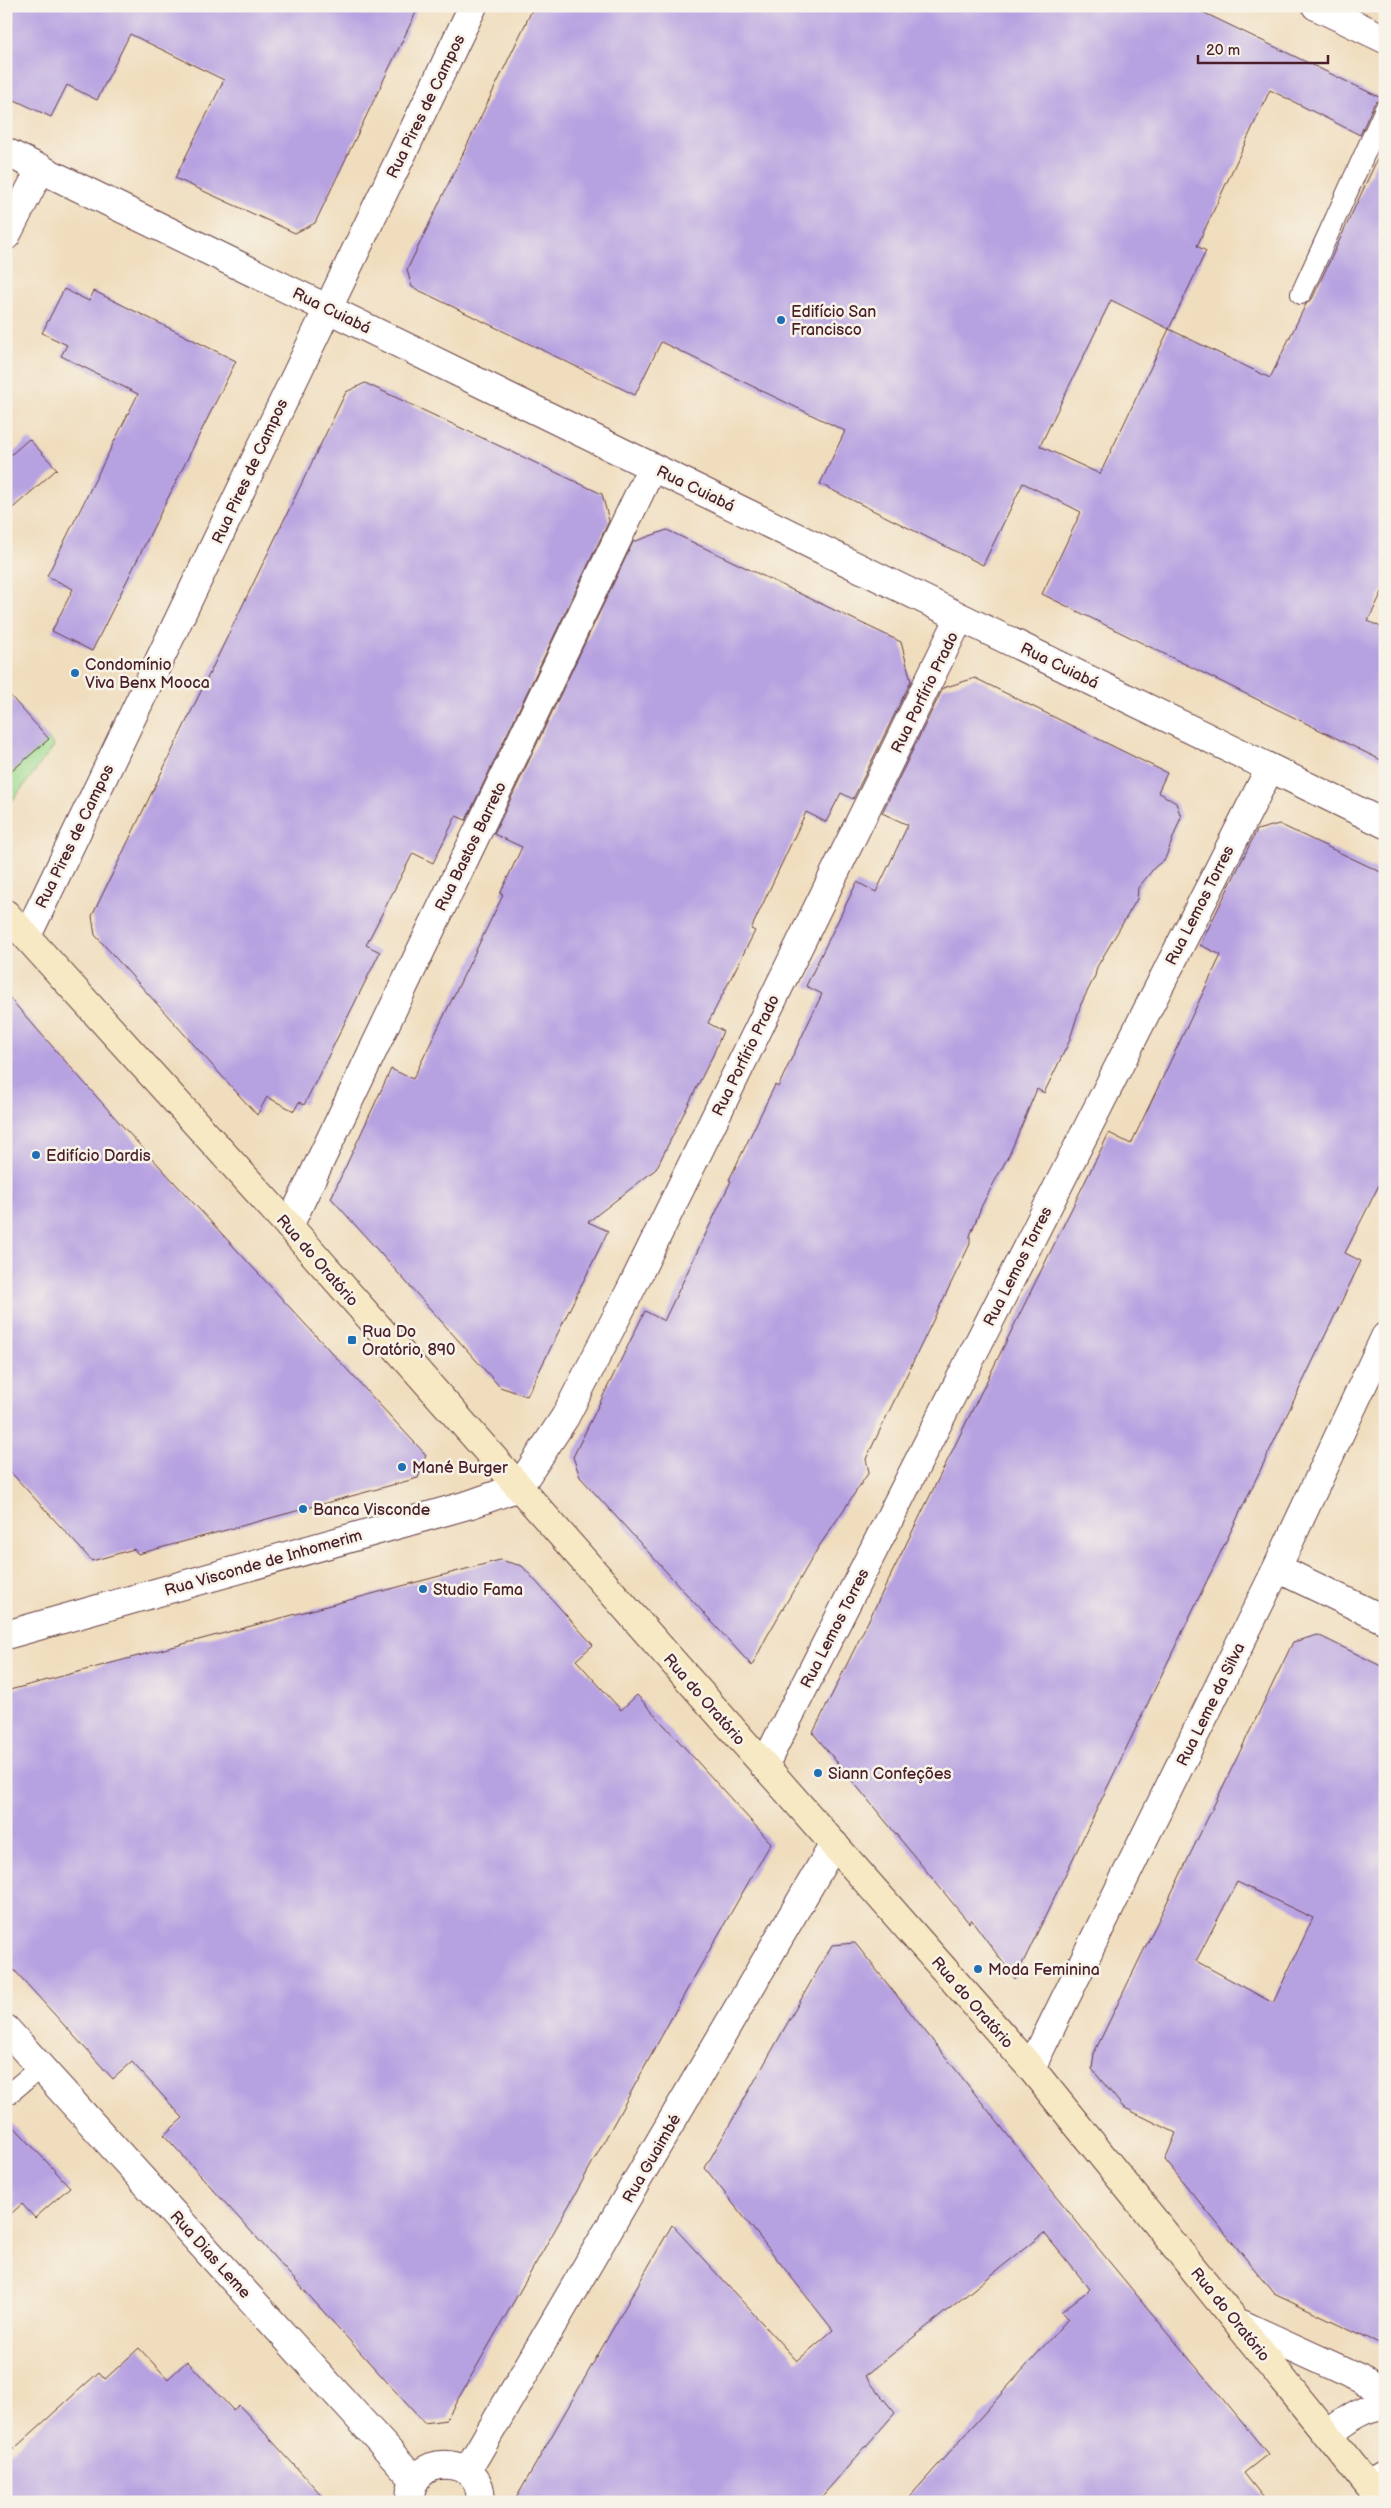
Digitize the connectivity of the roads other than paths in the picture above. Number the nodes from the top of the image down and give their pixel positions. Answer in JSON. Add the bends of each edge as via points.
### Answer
{"nodes":[{"id":1,"x":473,"y":6,"type":"edge"},
{"id":2,"x":1316,"y":6,"type":"edge"},
{"id":3,"x":1385,"y":39,"type":"edge"},
{"id":4,"x":1385,"y":109,"type":"edge"},
{"id":5,"x":6,"y":152,"type":"edge"},
{"id":6,"x":40,"y":168,"type":"junction"},
{"id":7,"x":6,"y":236,"type":"edge"},
{"id":8,"x":1301,"y":294,"type":"dead end"},
{"id":9,"x":327,"y":307,"type":"junction"},
{"id":10,"x":652,"y":466,"type":"junction"},
{"id":11,"x":960,"y":617,"type":"junction"},
{"id":12,"x":1270,"y":768,"type":"junction"},
{"id":13,"x":1385,"y":824,"type":"edge"},
{"id":14,"x":6,"y":914,"type":"edge"},
{"id":15,"x":27,"y":936,"type":"junction"},
{"id":16,"x":289,"y":1226,"type":"junction"},
{"id":17,"x":1385,"y":1337,"type":"edge"},
{"id":18,"x":519,"y":1487,"type":"junction"},
{"id":19,"x":1277,"y":1568,"type":"junction"},
{"id":20,"x":1385,"y":1620,"type":"edge"},
{"id":21,"x":6,"y":1635,"type":"edge"},
{"id":22,"x":764,"y":1766,"type":"junction"},
{"id":23,"x":834,"y":1844,"type":"junction"},
{"id":24,"x":6,"y":2029,"type":"edge"},
{"id":25,"x":41,"y":2068,"type":"junction"},
{"id":26,"x":1030,"y":2068,"type":"junction"},
{"id":27,"x":6,"y":2096,"type":"edge"},
{"id":28,"x":1239,"y":2323,"type":"junction"},
{"id":29,"x":1385,"y":2390,"type":"edge"},
{"id":30,"x":1385,"y":2406,"type":"edge"},
{"id":31,"x":1327,"y":2434,"type":"junction"},
{"id":32,"x":468,"y":2471,"type":"junction"},
{"id":33,"x":1378,"y":2487,"type":"edge"},
{"id":34,"x":413,"y":2491,"type":"edge"},
{"id":35,"x":481,"y":2500,"type":"edge"}],
"edges":[{"from":1,"to":9,"type":"street","name":"Rua Pires de Campos"},
{"from":2,"to":3,"type":"street"},
{"from":4,"to":8,"type":"lane"},
{"from":5,"to":6,"type":"street","name":"Rua Cuiabá"},
{"from":6,"to":7,"type":"street"},
{"from":6,"to":9,"type":"street","name":"Rua Cuiabá"},
{"from":9,"to":10,"type":"street","name":"Rua Cuiabá"},
{"from":9,"to":15,"type":"street","name":"Rua Pires de Campos"},
{"from":10,"to":11,"type":"street","name":"Rua Cuiabá"},
{"from":10,"to":16,"type":"street","name":"Rua Bastos Barreto"},
{"from":11,"to":12,"type":"street","name":"Rua Cuiabá"},
{"from":11,"to":18,"type":"street","name":"Rua Porfírio Prado","via":[[632,1287],[565,1417]]},
{"from":12,"to":13,"type":"street","name":"Rua Cuiabá"},
{"from":12,"to":22,"type":"street","name":"Rua Lemos Torres"},
{"from":14,"to":15,"type":"street","name":"Rua do Oratório"},
{"from":15,"to":16,"type":"street","name":"Rua do Oratório"},
{"from":16,"to":18,"type":"street","name":"Rua do Oratório"},
{"from":17,"to":19,"type":"street","name":"Rua Leme da Silva"},
{"from":18,"to":21,"type":"street","name":"Rua Visconde de Inhomerim","via":[[471,1504]]},
{"from":18,"to":22,"type":"street","name":"Rua do Oratório"},
{"from":19,"to":20,"type":"street"},
{"from":19,"to":26,"type":"street","name":"Rua Leme da Silva"},
{"from":22,"to":23,"type":"street","name":"Rua do Oratório"},
{"from":23,"to":26,"type":"street","name":"Rua do Oratório"},
{"from":23,"to":32,"type":"street","name":"Rua Guaimbé"},
{"from":24,"to":25,"type":"street","name":"Rua Dias Leme"},
{"from":25,"to":27,"type":"lane"},
{"from":25,"to":34,"type":"street","name":"Rua Dias Leme"},
{"from":26,"to":28,"type":"street","name":"Rua do Oratório"},
{"from":28,"to":29,"type":"street"},
{"from":28,"to":31,"type":"street","name":"Rua do Oratório"},
{"from":30,"to":31,"type":"street","via":[[1377,2406],[1356,2416]]},
{"from":31,"to":33,"type":"street","name":"Rua do Oratório"},
{"from":32,"to":34,"type":"street","via":[[454,2465],[439,2464],[425,2470]]},
{"from":32,"to":35,"type":"street","via":[[477,2482]]}]}
